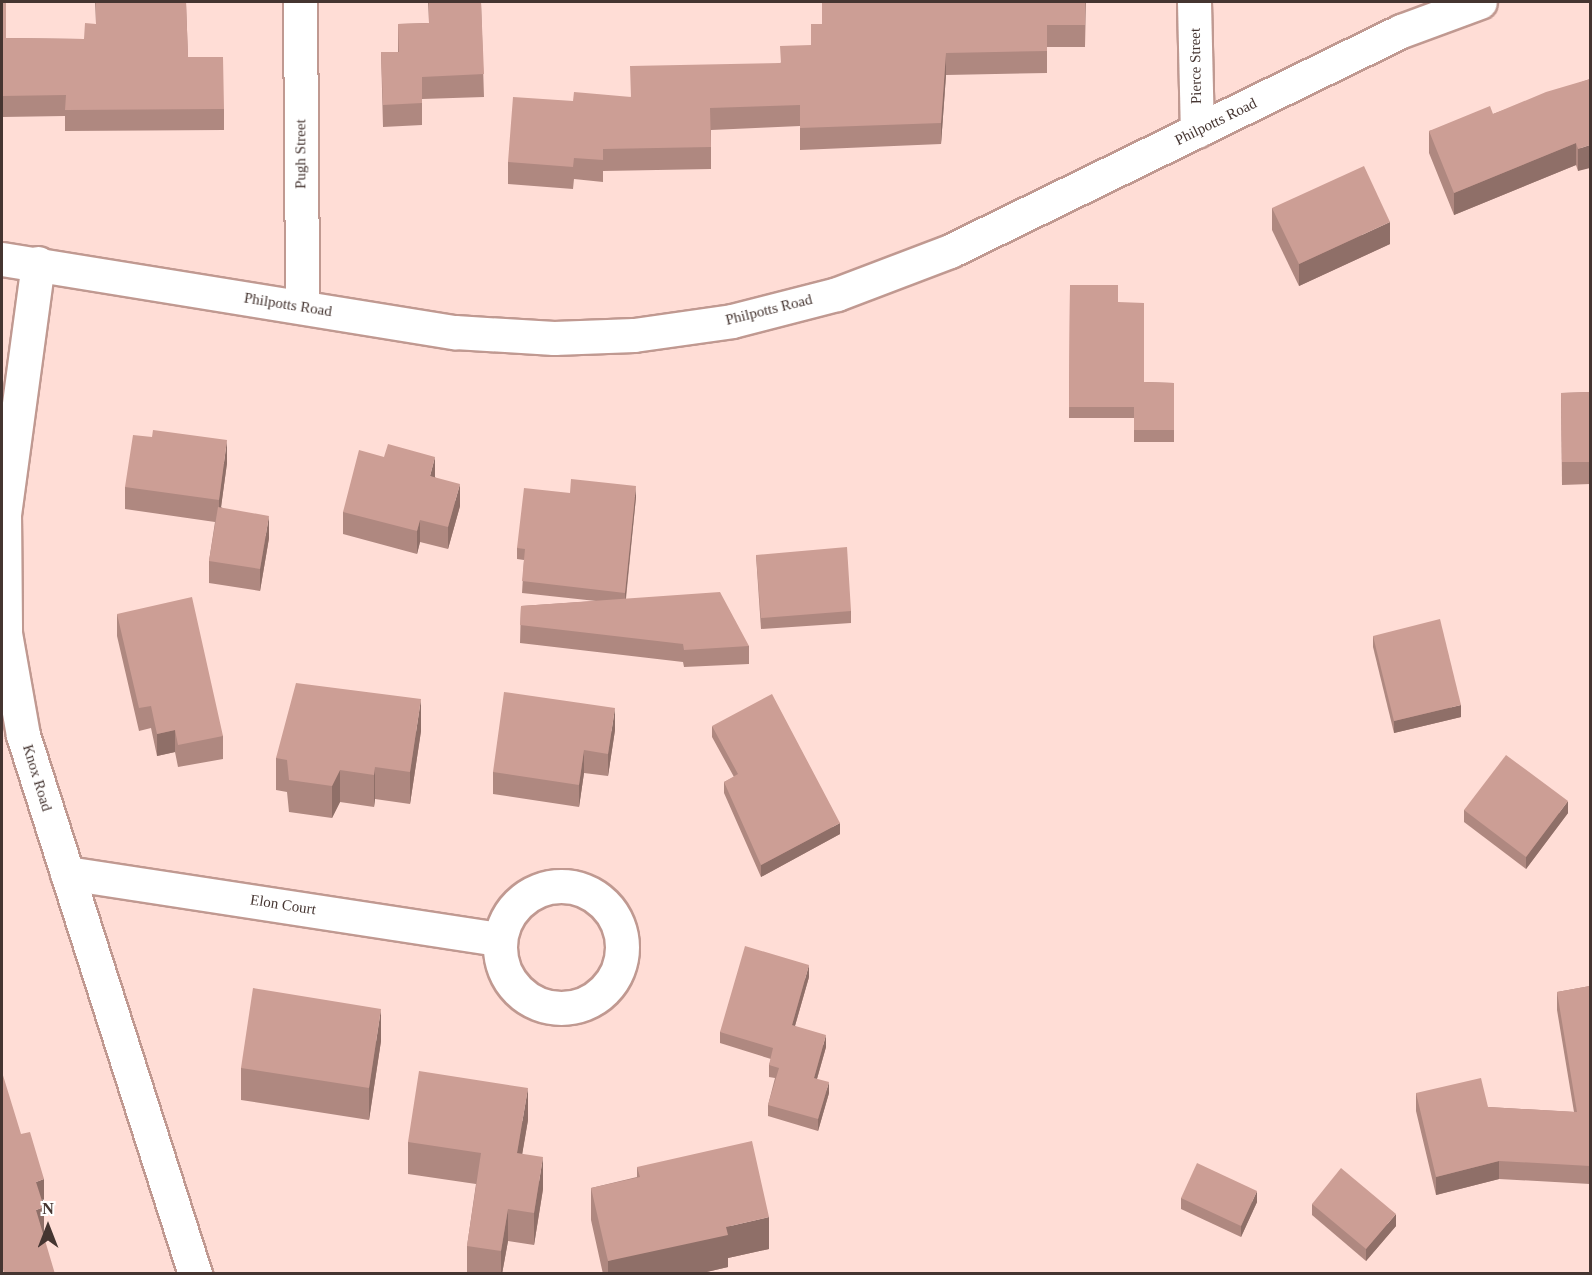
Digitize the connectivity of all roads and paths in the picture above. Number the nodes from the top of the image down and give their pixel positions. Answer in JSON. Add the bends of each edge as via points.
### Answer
{"nodes":[{"id":1,"x":300,"y":2,"type":"edge"},
{"id":2,"x":1194,"y":2,"type":"edge"},
{"id":3,"x":1480,"y":2,"type":"edge"},
{"id":4,"x":1197,"y":131,"type":"junction"},
{"id":5,"x":2,"y":259,"type":"edge"},
{"id":6,"x":38,"y":263,"type":"junction"},
{"id":7,"x":302,"y":307,"type":"junction"},
{"id":8,"x":67,"y":873,"type":"junction"},
{"id":9,"x":499,"y":939,"type":"dead end"},
{"id":10,"x":195,"y":1274,"type":"edge"}],
"edges":[{"from":1,"to":7,"type":"street","name":"Pugh Street"},
{"from":2,"to":4,"type":"street","name":"Pierce Street"},
{"from":3,"to":4,"type":"street","name":"Philpotts Road","via":[[1401,31]]},
{"from":4,"to":7,"type":"street","name":"Philpotts Road","via":[[950,252],[837,294],[732,321],[634,335],[554,338],[455,332]]},
{"from":5,"to":6,"type":"street","name":"Philpotts Road"},
{"from":6,"to":7,"type":"street","name":"Philpotts Road"},
{"from":6,"to":8,"type":"street","name":"Knox Road","via":[[4,513],[4,622],[23,735]]},
{"from":8,"to":9,"type":"street","name":"Elon Court"},
{"from":8,"to":10,"type":"street","name":"Knox Road"}]}
